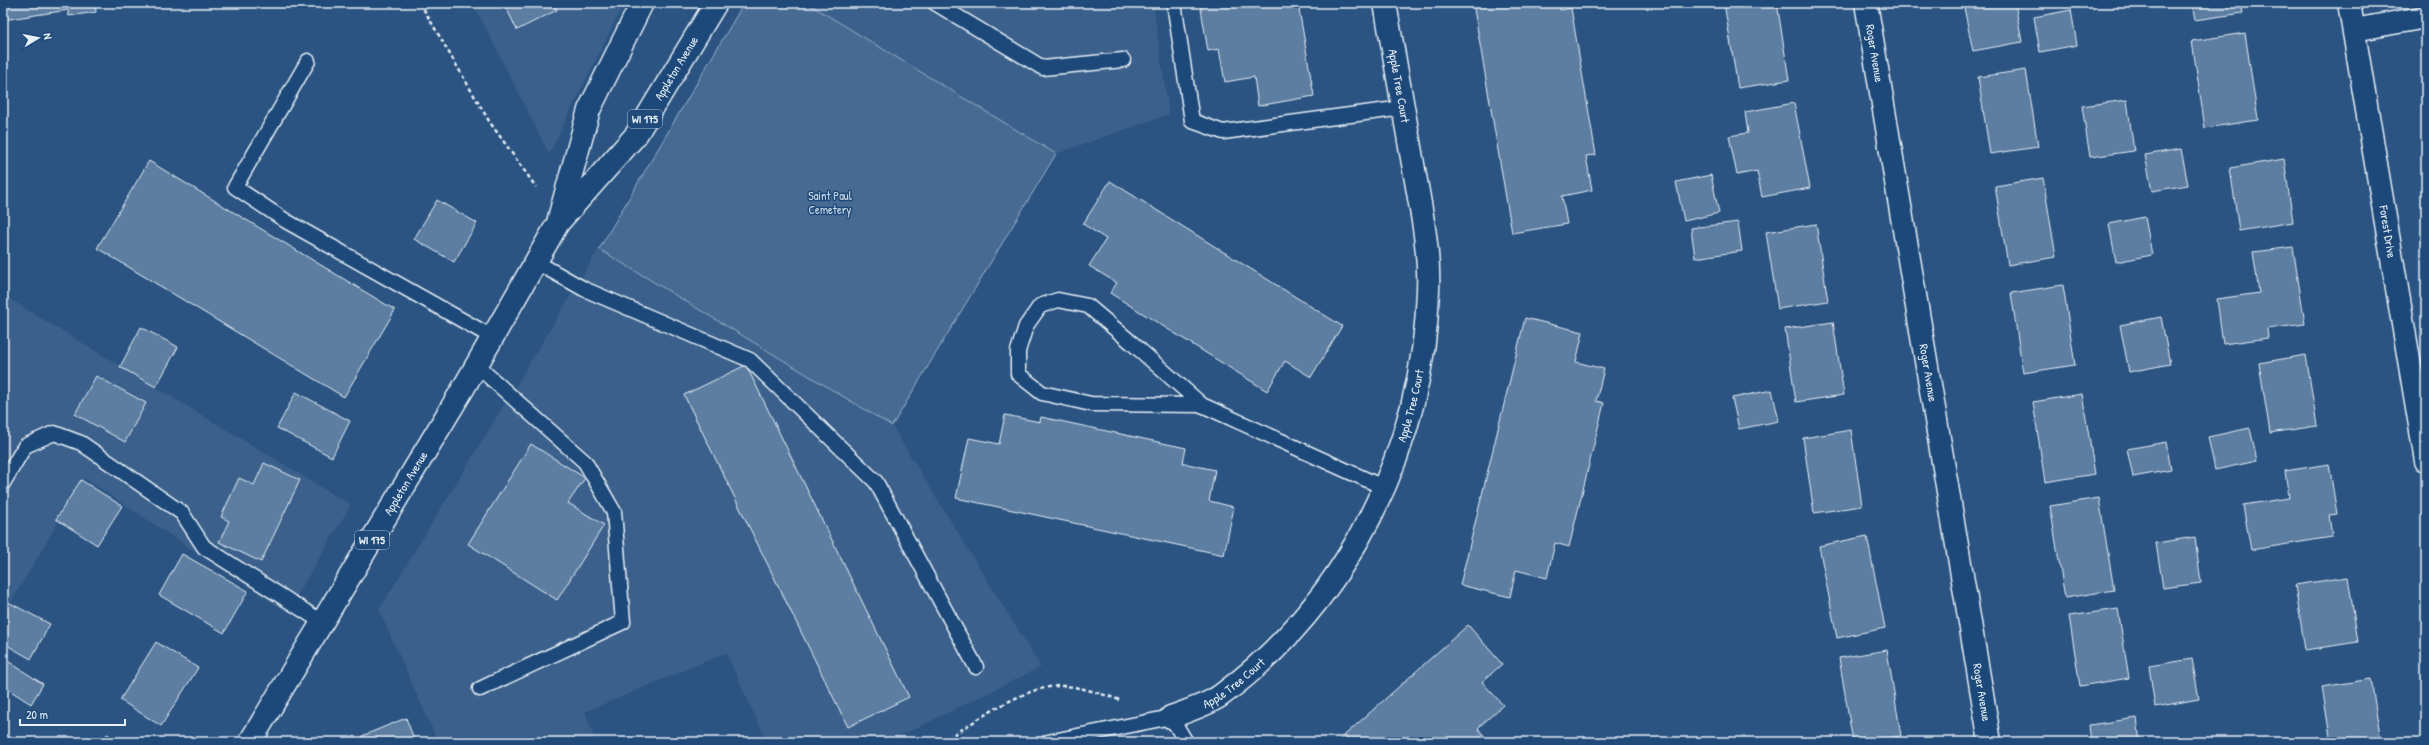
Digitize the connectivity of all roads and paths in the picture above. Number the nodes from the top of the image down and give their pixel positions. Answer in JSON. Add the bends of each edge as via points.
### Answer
{"nodes":[{"id":1,"x":420,"y":3,"type":"edge"},
{"id":2,"x":716,"y":3,"type":"edge"},
{"id":3,"x":935,"y":3,"type":"edge"},
{"id":4,"x":1174,"y":3,"type":"edge"},
{"id":5,"x":1385,"y":3,"type":"edge"},
{"id":6,"x":1866,"y":3,"type":"edge"},
{"id":7,"x":2349,"y":3,"type":"edge"},
{"id":8,"x":640,"y":5,"type":"edge"},
{"id":9,"x":2426,"y":18,"type":"edge"},
{"id":10,"x":2354,"y":30,"type":"junction"},
{"id":11,"x":1123,"y":60,"type":"dead end"},
{"id":12,"x":308,"y":61,"type":"dead end"},
{"id":13,"x":1403,"y":108,"type":"junction"},
{"id":14,"x":558,"y":223,"type":"junction"},
{"id":15,"x":536,"y":262,"type":"junction"},
{"id":16,"x":492,"y":337,"type":"junction"},
{"id":17,"x":476,"y":366,"type":"junction"},
{"id":18,"x":1202,"y":405,"type":"junction"},
{"id":19,"x":2426,"y":461,"type":"edge"},
{"id":20,"x":3,"y":483,"type":"edge"},
{"id":21,"x":1385,"y":488,"type":"junction"},
{"id":22,"x":322,"y":622,"type":"junction"},
{"id":23,"x":976,"y":667,"type":"dead end"},
{"id":24,"x":480,"y":689,"type":"dead end"},
{"id":25,"x":1126,"y":702,"type":"dead end"},
{"id":26,"x":1171,"y":717,"type":"junction"},
{"id":27,"x":250,"y":742,"type":"edge"},
{"id":28,"x":942,"y":742,"type":"edge"},
{"id":29,"x":1048,"y":742,"type":"edge"},
{"id":30,"x":1186,"y":742,"type":"edge"},
{"id":31,"x":1990,"y":742,"type":"edge"}],
"edges":[{"from":1,"to":14,"type":"path","via":[[489,122],[527,171]]},
{"from":2,"to":14,"type":"street","name":"Appleton Avenue","number":"WI 175","via":[[636,135]]},
{"from":3,"to":11,"type":"lane","via":[[1043,68]]},
{"from":4,"to":13,"type":"lane","via":[[1192,121],[1223,132]]},
{"from":5,"to":13,"type":"street","name":"Apple Tree Court"},
{"from":6,"to":31,"type":"street","name":"Roger Avenue"},
{"from":7,"to":10,"type":"street","name":"Forest Drive"},
{"from":8,"to":14,"type":"street","name":"Appleton Avenue","number":"WI 175","via":[[589,110]]},
{"from":9,"to":10,"type":"street"},
{"from":10,"to":19,"type":"street","name":"Forest Drive"},
{"from":12,"to":16,"type":"lane","via":[[235,187],[286,221]]},
{"from":13,"to":21,"type":"street","name":"Apple Tree Court","via":[[1423,223],[1428,289],[1424,341],[1415,394]]},
{"from":14,"to":15,"type":"street","name":"Appleton Avenue","number":"WI 175"},
{"from":15,"to":16,"type":"street","name":"Appleton Avenue","number":"WI 175"},
{"from":15,"to":23,"type":"lane","via":[[584,289],[750,360],[876,482]]},
{"from":16,"to":17,"type":"street","name":"Appleton Avenue","number":"WI 175"},
{"from":17,"to":22,"type":"street","name":"Appleton Avenue","number":"WI 175"},
{"from":17,"to":24,"type":"lane","via":[[585,462],[607,499],[614,512],[623,622]]},
{"from":18,"to":18,"type":"lane","via":[[1091,404],[1042,394],[1018,374],[1018,351],[1026,326],[1040,306],[1058,300],[1088,306]]},
{"from":18,"to":21,"type":"lane"},
{"from":20,"to":22,"type":"lane","via":[[25,446],[54,433],[81,443],[182,513],[204,547]]},
{"from":21,"to":26,"type":"street","name":"Apple Tree Court","via":[[1344,565],[1321,596],[1270,652],[1218,697]]},
{"from":22,"to":27,"type":"street","name":"Appleton Avenue","number":"WI 175"},
{"from":25,"to":28,"type":"path","via":[[1088,690],[1063,686],[1039,688],[1002,706]]},
{"from":26,"to":29,"type":"lane"},
{"from":26,"to":30,"type":"lane"}]}
